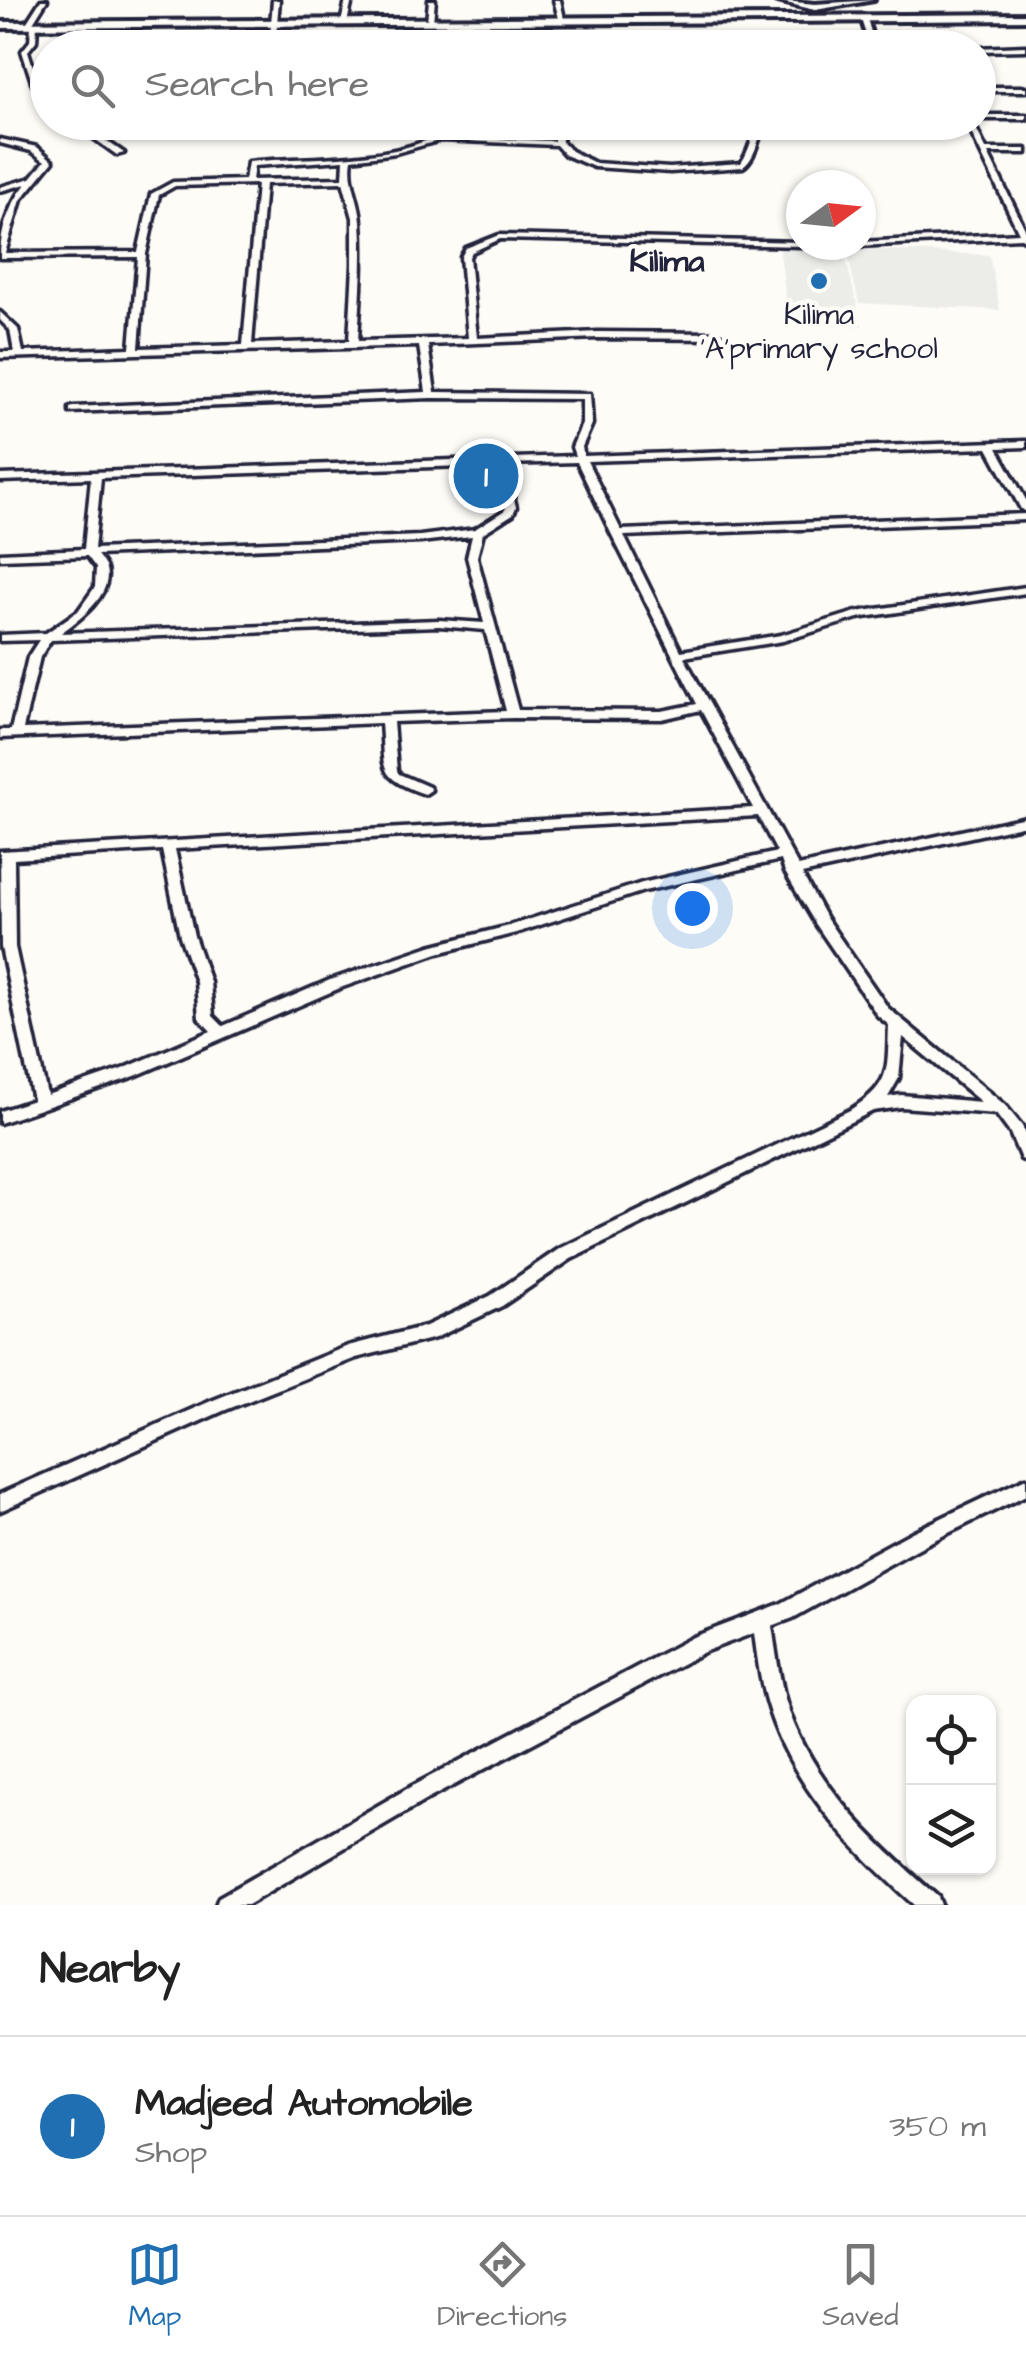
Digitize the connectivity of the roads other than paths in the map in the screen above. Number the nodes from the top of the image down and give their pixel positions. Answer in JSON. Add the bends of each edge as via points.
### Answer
{"nodes":[{"id":1,"x":44,"y":0,"type":"edge"},
{"id":2,"x":276,"y":0,"type":"edge"},
{"id":3,"x":348,"y":0,"type":"edge"},
{"id":4,"x":432,"y":0,"type":"edge"},
{"id":5,"x":557,"y":0,"type":"edge"},
{"id":6,"x":778,"y":0,"type":"edge"},
{"id":7,"x":870,"y":0,"type":"edge"},
{"id":8,"x":1026,"y":17,"type":"edge"},
{"id":9,"x":864,"y":19,"type":"junction"},
{"id":10,"x":344,"y":22,"type":"junction"},
{"id":11,"x":430,"y":22,"type":"junction"},
{"id":12,"x":563,"y":22,"type":"junction"},
{"id":13,"x":272,"y":23,"type":"junction"},
{"id":14,"x":31,"y":24,"type":"junction"},
{"id":15,"x":0,"y":25,"type":"edge"},
{"id":16,"x":31,"y":30,"type":"edge"},
{"id":17,"x":272,"y":30,"type":"edge"},
{"id":18,"x":867,"y":30,"type":"edge"},
{"id":19,"x":1026,"y":48,"type":"edge"},
{"id":20,"x":996,"y":49,"type":"edge"},
{"id":21,"x":1026,"y":88,"type":"edge"},
{"id":22,"x":996,"y":89,"type":"edge"},
{"id":23,"x":1026,"y":117,"type":"edge"},
{"id":24,"x":996,"y":118,"type":"edge"},
{"id":25,"x":101,"y":140,"type":"edge"},
{"id":26,"x":439,"y":140,"type":"edge"},
{"id":27,"x":472,"y":140,"type":"edge"},
{"id":28,"x":558,"y":140,"type":"edge"},
{"id":29,"x":754,"y":140,"type":"edge"},
{"id":30,"x":979,"y":140,"type":"edge"},
{"id":31,"x":0,"y":141,"type":"edge"},
{"id":32,"x":558,"y":143,"type":"junction"},
{"id":33,"x":985,"y":151,"type":"junction"},
{"id":34,"x":1026,"y":151,"type":"edge"},
{"id":35,"x":120,"y":153,"type":"dead end"},
{"id":36,"x":348,"y":159,"type":"junction"},
{"id":37,"x":31,"y":180,"type":"junction"},
{"id":38,"x":343,"y":180,"type":"junction"},
{"id":39,"x":248,"y":182,"type":"junction"},
{"id":40,"x":261,"y":182,"type":"junction"},
{"id":41,"x":0,"y":189,"type":"edge"},
{"id":42,"x":1006,"y":198,"type":"junction"},
{"id":43,"x":1026,"y":198,"type":"edge"},
{"id":44,"x":1025,"y":236,"type":"edge"},
{"id":45,"x":876,"y":243,"type":"edge"},
{"id":46,"x":786,"y":244,"type":"edge"},
{"id":47,"x":142,"y":254,"type":"junction"},
{"id":48,"x":0,"y":255,"type":"edge"},
{"id":49,"x":0,"y":315,"type":"edge"},
{"id":50,"x":718,"y":336,"type":"dead end"},
{"id":51,"x":473,"y":341,"type":"junction"},
{"id":52,"x":424,"y":343,"type":"junction"},
{"id":53,"x":353,"y":344,"type":"junction"},
{"id":54,"x":247,"y":347,"type":"junction"},
{"id":55,"x":134,"y":351,"type":"junction"},
{"id":56,"x":19,"y":354,"type":"junction"},
{"id":57,"x":0,"y":355,"type":"edge"},
{"id":58,"x":432,"y":395,"type":"junction"},
{"id":59,"x":74,"y":410,"type":"dead end"},
{"id":60,"x":1026,"y":444,"type":"edge"},
{"id":61,"x":992,"y":445,"type":"junction"},
{"id":62,"x":580,"y":457,"type":"junction"},
{"id":63,"x":499,"y":460,"type":"junction"},
{"id":64,"x":96,"y":476,"type":"junction"},
{"id":65,"x":0,"y":478,"type":"edge"},
{"id":66,"x":1026,"y":513,"type":"edge"},
{"id":67,"x":478,"y":532,"type":"junction"},
{"id":68,"x":616,"y":534,"type":"junction"},
{"id":69,"x":90,"y":551,"type":"junction"},
{"id":70,"x":0,"y":556,"type":"edge"},
{"id":71,"x":1026,"y":590,"type":"edge"},
{"id":72,"x":490,"y":627,"type":"junction"},
{"id":73,"x":0,"y":638,"type":"edge"},
{"id":74,"x":46,"y":638,"type":"junction"},
{"id":75,"x":677,"y":654,"type":"junction"},
{"id":76,"x":704,"y":706,"type":"junction"},
{"id":77,"x":513,"y":714,"type":"junction"},
{"id":78,"x":386,"y":719,"type":"junction"},
{"id":79,"x":16,"y":733,"type":"junction"},
{"id":80,"x":0,"y":734,"type":"edge"},
{"id":81,"x":425,"y":790,"type":"dead end"},
{"id":82,"x":759,"y":812,"type":"junction"},
{"id":83,"x":1026,"y":820,"type":"edge"},
{"id":84,"x":168,"y":848,"type":"junction"},
{"id":85,"x":4,"y":855,"type":"edge"},
{"id":86,"x":783,"y":855,"type":"junction"},
{"id":87,"x":792,"y":872,"type":"junction"},
{"id":88,"x":4,"y":948,"type":"edge"},
{"id":89,"x":896,"y":1026,"type":"junction"},
{"id":90,"x":219,"y":1032,"type":"junction"},
{"id":91,"x":41,"y":1102,"type":"junction"},
{"id":92,"x":872,"y":1106,"type":"junction"},
{"id":93,"x":1000,"y":1109,"type":"junction"},
{"id":94,"x":0,"y":1117,"type":"edge"},
{"id":95,"x":1026,"y":1155,"type":"edge"},
{"id":96,"x":1026,"y":1486,"type":"edge"},
{"id":97,"x":0,"y":1503,"type":"edge"},
{"id":98,"x":762,"y":1620,"type":"junction"},
{"id":99,"x":226,"y":1905,"type":"edge"},
{"id":100,"x":930,"y":1905,"type":"edge"}],
"edges":[{"from":1,"to":14,"type":"street"},
{"from":2,"to":13,"type":"street"},
{"from":3,"to":10,"type":"street"},
{"from":4,"to":11,"type":"street"},
{"from":5,"to":12,"type":"street"},
{"from":6,"to":7,"type":"street","via":[[815,7]]},
{"from":8,"to":9,"type":"street"},
{"from":9,"to":12,"type":"street"},
{"from":9,"to":18,"type":"street"},
{"from":10,"to":11,"type":"street"},
{"from":10,"to":13,"type":"street"},
{"from":11,"to":12,"type":"street"},
{"from":13,"to":14,"type":"street"},
{"from":13,"to":17,"type":"street"},
{"from":14,"to":15,"type":"street"},
{"from":14,"to":16,"type":"street"},
{"from":19,"to":20,"type":"street"},
{"from":21,"to":22,"type":"street"},
{"from":23,"to":24,"type":"street"},
{"from":25,"to":35,"type":"street"},
{"from":26,"to":36,"type":"street"},
{"from":27,"to":32,"type":"street"},
{"from":28,"to":32,"type":"street"},
{"from":29,"to":32,"type":"street","via":[[749,160],[734,168],[670,170],[594,166]]},
{"from":30,"to":33,"type":"street"},
{"from":31,"to":37,"type":"street","via":[[48,157]]},
{"from":33,"to":34,"type":"street"},
{"from":33,"to":42,"type":"street"},
{"from":36,"to":38,"type":"street"},
{"from":36,"to":39,"type":"street","via":[[251,164]]},
{"from":37,"to":41,"type":"street"},
{"from":37,"to":48,"type":"street","via":[[16,200]]},
{"from":38,"to":40,"type":"street"},
{"from":38,"to":53,"type":"street","via":[[356,210]]},
{"from":39,"to":40,"type":"street"},
{"from":39,"to":47,"type":"street","via":[[160,188]]},
{"from":40,"to":54,"type":"street"},
{"from":42,"to":43,"type":"street"},
{"from":42,"to":44,"type":"street"},
{"from":44,"to":45,"type":"street"},
{"from":46,"to":51,"type":"street","via":[[499,237],[464,257]]},
{"from":47,"to":48,"type":"street"},
{"from":47,"to":55,"type":"street"},
{"from":49,"to":56,"type":"street","via":[[14,329]]},
{"from":50,"to":51,"type":"street"},
{"from":51,"to":52,"type":"street"},
{"from":52,"to":53,"type":"street"},
{"from":52,"to":58,"type":"street"},
{"from":53,"to":54,"type":"street"},
{"from":54,"to":55,"type":"street"},
{"from":55,"to":56,"type":"street"},
{"from":56,"to":57,"type":"street"},
{"from":58,"to":59,"type":"street"},
{"from":58,"to":62,"type":"street","via":[[587,396]]},
{"from":60,"to":61,"type":"street"},
{"from":61,"to":62,"type":"street"},
{"from":61,"to":66,"type":"street"},
{"from":62,"to":63,"type":"street"},
{"from":62,"to":68,"type":"street"},
{"from":63,"to":64,"type":"street"},
{"from":63,"to":67,"type":"street","via":[[511,507]]},
{"from":64,"to":65,"type":"street"},
{"from":64,"to":69,"type":"street"},
{"from":66,"to":68,"type":"street"},
{"from":67,"to":69,"type":"street"},
{"from":67,"to":72,"type":"street","via":[[472,557]]},
{"from":68,"to":75,"type":"street"},
{"from":69,"to":70,"type":"street"},
{"from":69,"to":74,"type":"street","via":[[101,568],[95,599]]},
{"from":71,"to":75,"type":"street","via":[[856,614],[783,638]]},
{"from":72,"to":74,"type":"street","via":[[439,622]]},
{"from":72,"to":77,"type":"street"},
{"from":73,"to":74,"type":"street"},
{"from":74,"to":79,"type":"street","via":[[30,670]]},
{"from":75,"to":76,"type":"street"},
{"from":76,"to":77,"type":"street","via":[[662,715]]},
{"from":76,"to":82,"type":"street"},
{"from":77,"to":78,"type":"street"},
{"from":78,"to":79,"type":"street"},
{"from":78,"to":81,"type":"street","via":[[391,771]]},
{"from":79,"to":80,"type":"street"},
{"from":82,"to":84,"type":"street"},
{"from":82,"to":86,"type":"street"},
{"from":83,"to":87,"type":"street"},
{"from":84,"to":85,"type":"street"},
{"from":84,"to":90,"type":"street","via":[[206,1018]]},
{"from":85,"to":88,"type":"street"},
{"from":86,"to":87,"type":"street"},
{"from":86,"to":90,"type":"street","via":[[642,886],[435,948]]},
{"from":87,"to":89,"type":"street"},
{"from":88,"to":91,"type":"street"},
{"from":89,"to":92,"type":"street","via":[[897,1072]]},
{"from":89,"to":93,"type":"street"},
{"from":90,"to":91,"type":"street"},
{"from":91,"to":94,"type":"street"},
{"from":92,"to":93,"type":"street","via":[[914,1101]]},
{"from":92,"to":97,"type":"street","via":[[565,1254],[472,1314],[399,1343],[354,1351]]},
{"from":93,"to":95,"type":"street"},
{"from":96,"to":98,"type":"street"},
{"from":98,"to":99,"type":"street","via":[[700,1644],[419,1793]]},
{"from":98,"to":100,"type":"street","via":[[777,1705],[811,1781],[872,1852]]}]}
